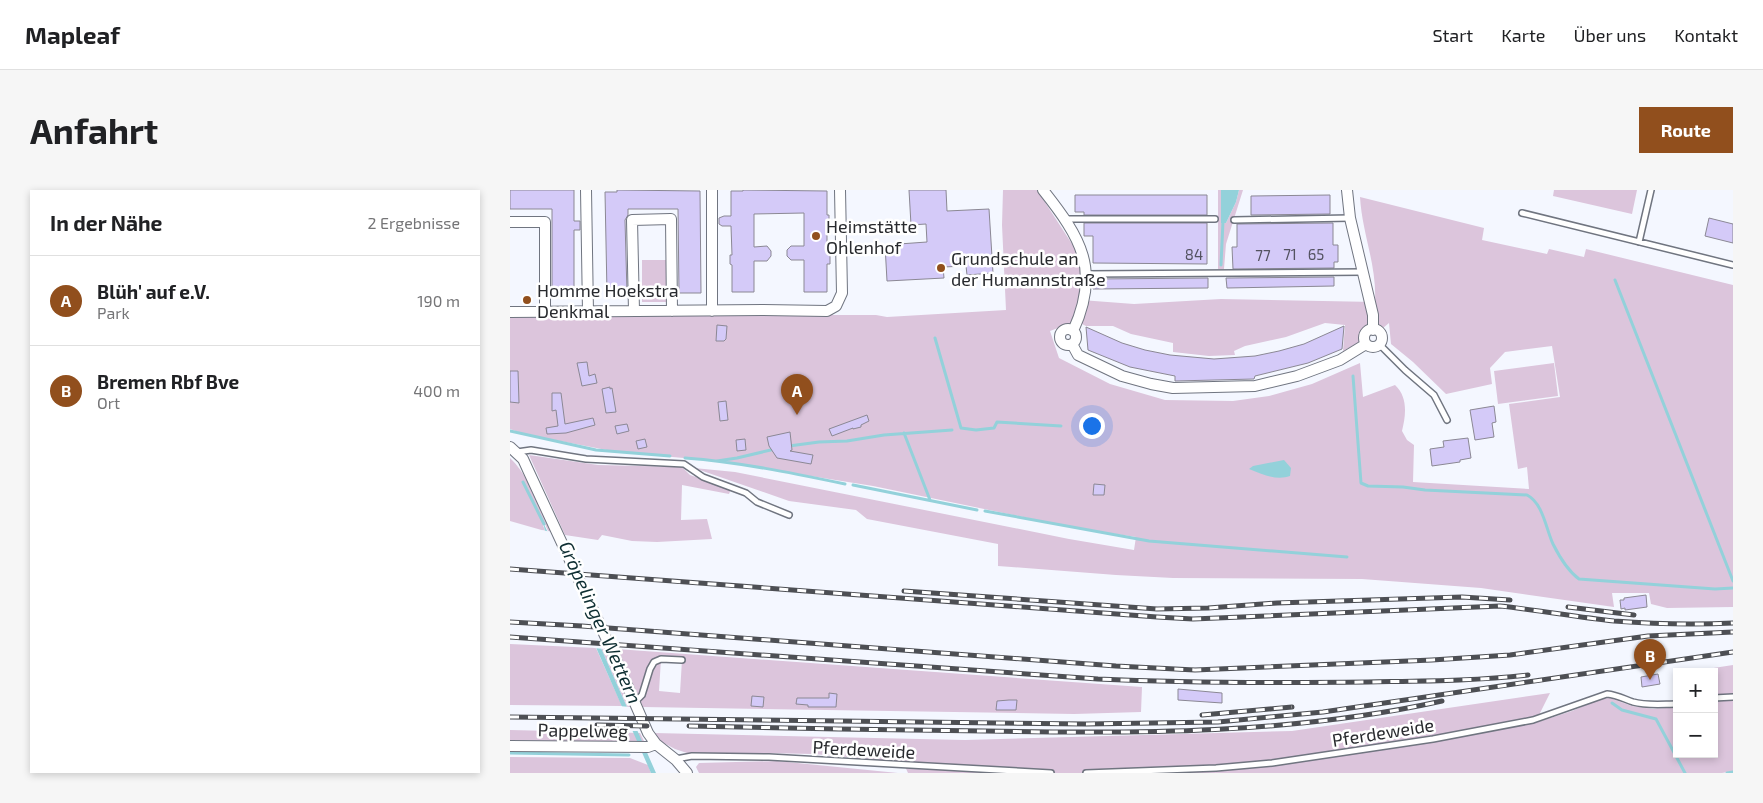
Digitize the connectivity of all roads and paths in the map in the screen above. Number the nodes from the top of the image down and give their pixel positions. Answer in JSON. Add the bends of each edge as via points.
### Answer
{"nodes":[{"id":1,"x":586,"y":190,"type":"edge"},
{"id":2,"x":712,"y":190,"type":"edge"},
{"id":3,"x":840,"y":190,"type":"edge"},
{"id":4,"x":1043,"y":190,"type":"edge"},
{"id":5,"x":1347,"y":190,"type":"edge"},
{"id":6,"x":1651,"y":190,"type":"edge"},
{"id":7,"x":1522,"y":213,"type":"dead end"},
{"id":8,"x":1350,"y":218,"type":"junction"},
{"id":9,"x":1066,"y":219,"type":"junction"},
{"id":10,"x":1215,"y":219,"type":"dead end"},
{"id":11,"x":1234,"y":220,"type":"dead end"},
{"id":12,"x":510,"y":222,"type":"edge"},
{"id":13,"x":1639,"y":242,"type":"junction"},
{"id":14,"x":1733,"y":265,"type":"edge"},
{"id":15,"x":1363,"y":272,"type":"junction"},
{"id":16,"x":1086,"y":274,"type":"junction"},
{"id":17,"x":634,"y":311,"type":"junction"},
{"id":18,"x":672,"y":311,"type":"junction"},
{"id":19,"x":712,"y":311,"type":"junction"},
{"id":20,"x":510,"y":312,"type":"edge"},
{"id":21,"x":545,"y":312,"type":"junction"},
{"id":22,"x":588,"y":312,"type":"junction"},
{"id":23,"x":1073,"y":330,"type":"junction"},
{"id":24,"x":1374,"y":330,"type":"junction"},
{"id":25,"x":1072,"y":344,"type":"junction"},
{"id":26,"x":1366,"y":344,"type":"junction"},
{"id":27,"x":1379,"y":344,"type":"junction"},
{"id":28,"x":1447,"y":420,"type":"dead end"},
{"id":29,"x":513,"y":449,"type":"edge"},
{"id":30,"x":789,"y":515,"type":"dead end"},
{"id":31,"x":682,"y":660,"type":"dead end"},
{"id":32,"x":1733,"y":697,"type":"edge"},
{"id":33,"x":1718,"y":698,"type":"edge"},
{"id":34,"x":635,"y":703,"type":"junction"},
{"id":35,"x":1673,"y":704,"type":"edge"},
{"id":36,"x":510,"y":746,"type":"edge"},
{"id":37,"x":647,"y":746,"type":"junction"},
{"id":38,"x":676,"y":760,"type":"junction"},
{"id":39,"x":687,"y":773,"type":"edge"},
{"id":40,"x":1051,"y":773,"type":"edge"},
{"id":41,"x":1086,"y":773,"type":"edge"}],
"edges":[{"from":1,"to":22,"type":"street"},
{"from":2,"to":19,"type":"street"},
{"from":3,"to":19,"type":"street","via":[[842,293],[836,306],[827,311]]},
{"from":4,"to":9,"type":"street"},
{"from":5,"to":8,"type":"street"},
{"from":6,"to":13,"type":"lane"},
{"from":7,"to":13,"type":"lane"},
{"from":8,"to":11,"type":"lane"},
{"from":8,"to":15,"type":"street"},
{"from":9,"to":10,"type":"lane"},
{"from":9,"to":16,"type":"street","via":[[1078,240]]},
{"from":12,"to":21,"type":"street","via":[[545,222]]},
{"from":13,"to":14,"type":"lane"},
{"from":15,"to":16,"type":"lane"},
{"from":15,"to":24,"type":"street"},
{"from":16,"to":23,"type":"street","via":[[1083,308]]},
{"from":17,"to":18,"type":"street"},
{"from":17,"to":18,"type":"street","via":[[632,220],[671,219]]},
{"from":17,"to":22,"type":"street"},
{"from":18,"to":19,"type":"street"},
{"from":20,"to":21,"type":"street"},
{"from":21,"to":22,"type":"street"},
{"from":23,"to":25,"type":"street","via":[[1076,339]]},
{"from":23,"to":25,"type":"street","via":[[1064,329],[1059,337],[1062,344]]},
{"from":24,"to":26,"type":"street","via":[[1365,334]]},
{"from":24,"to":27,"type":"street","via":[[1381,335]]},
{"from":25,"to":26,"type":"street","via":[[1078,355],[1122,376],[1173,388],[1255,386],[1298,376],[1340,360]]},
{"from":26,"to":27,"type":"street","via":[[1374,347]]},
{"from":27,"to":28,"type":"lane","via":[[1434,395]]},
{"from":29,"to":30,"type":"lane","via":[[631,463],[684,464],[703,477],[746,493],[757,502]]},
{"from":29,"to":34,"type":"street","via":[[528,470]]},
{"from":31,"to":34,"type":"lane","via":[[654,662],[642,695]]},
{"from":32,"to":33,"type":"lane"},
{"from":34,"to":37,"type":"street","via":[[648,733]]},
{"from":35,"to":41,"type":"lane","name":"Pferdeweide","via":[[1634,702],[1607,694],[1533,720],[1424,740],[1272,763]]},
{"from":36,"to":37,"type":"street","name":"Pappelweg"},
{"from":37,"to":38,"type":"street"},
{"from":38,"to":39,"type":"street"},
{"from":38,"to":40,"type":"lane","name":"Pferdeweide","via":[[692,756],[769,757]]}]}
